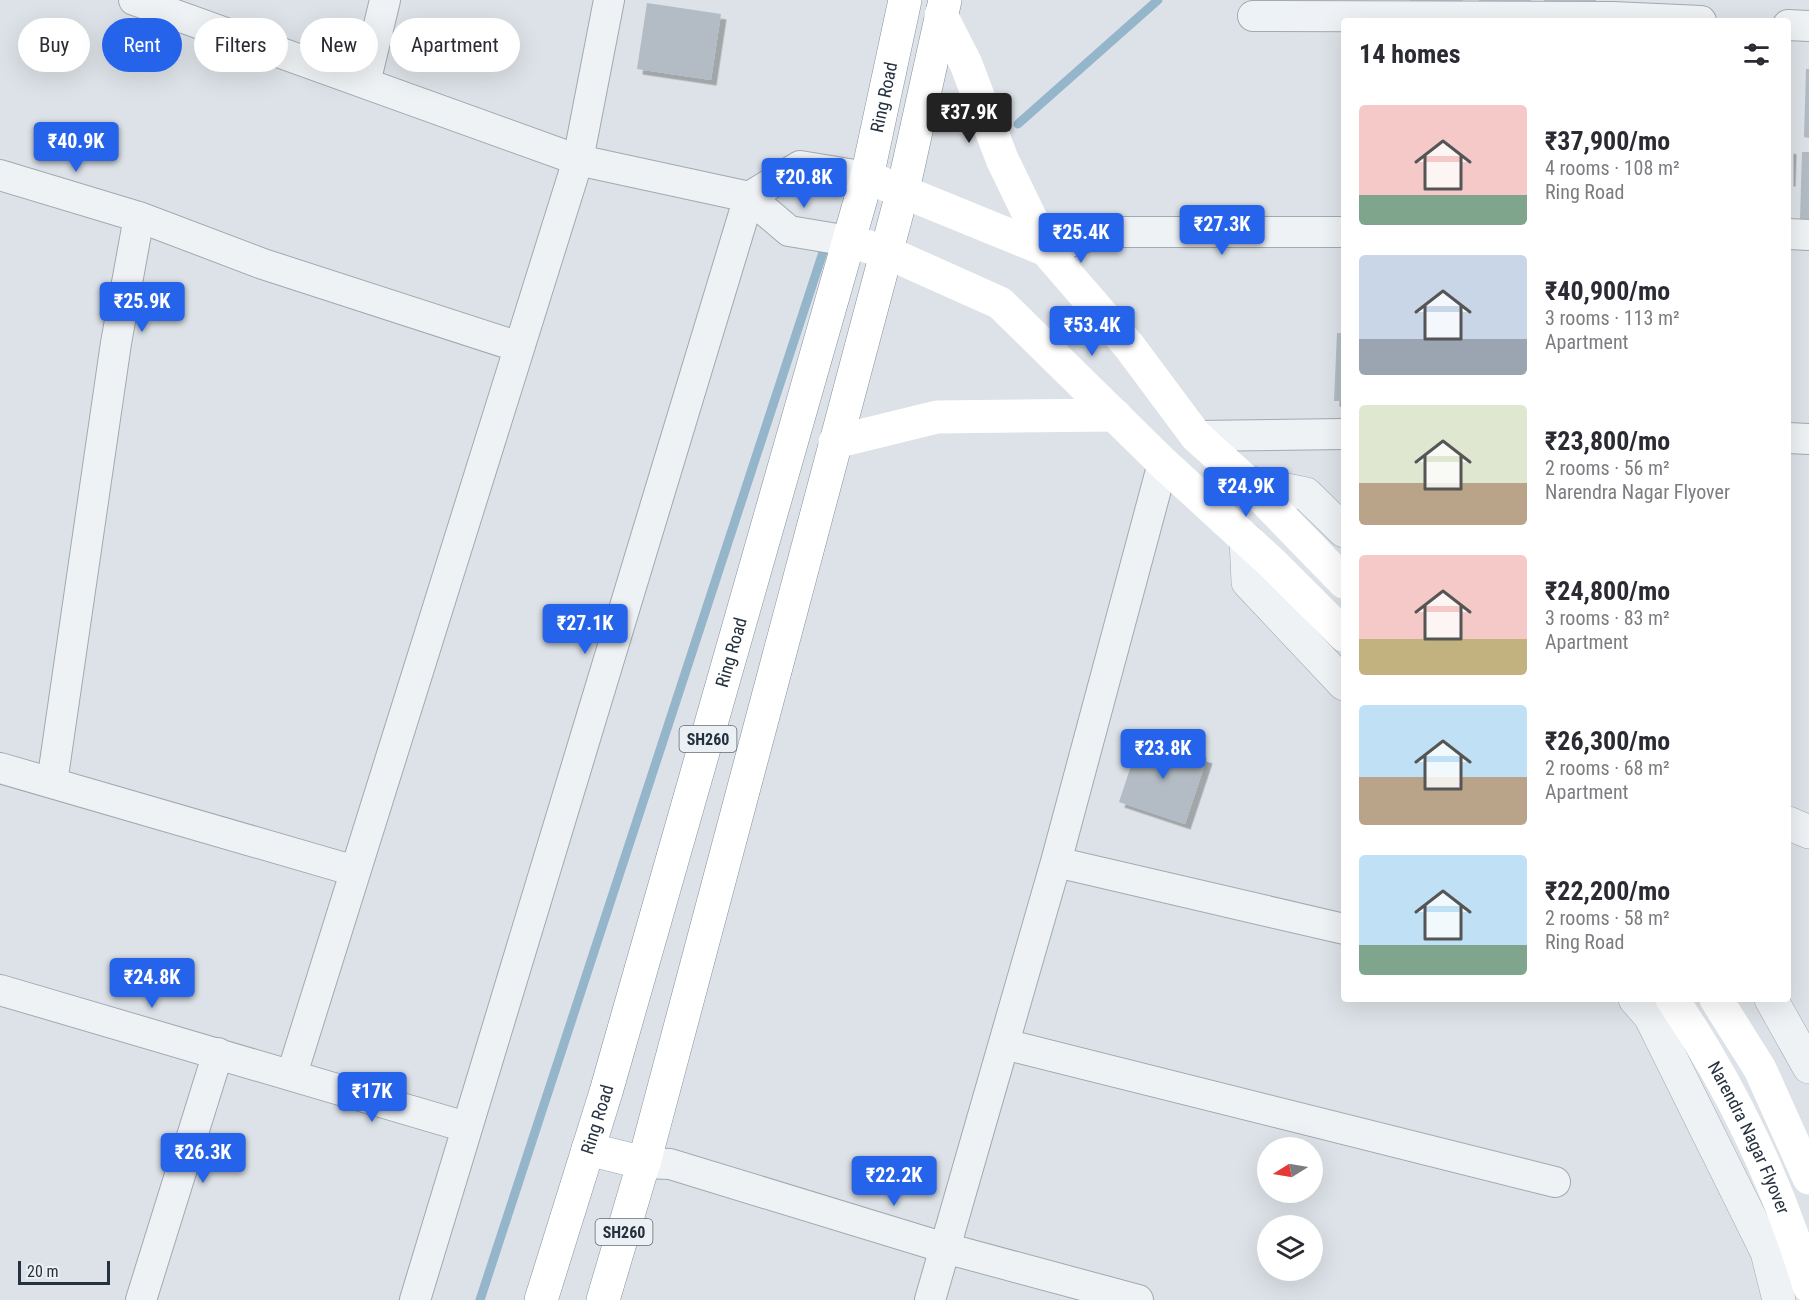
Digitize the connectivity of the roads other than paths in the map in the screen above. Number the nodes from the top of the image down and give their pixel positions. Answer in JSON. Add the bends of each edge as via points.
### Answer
{"nodes":[{"id":1,"x":134,"y":0,"type":"edge"},
{"id":2,"x":385,"y":0,"type":"edge"},
{"id":3,"x":609,"y":0,"type":"edge"},
{"id":4,"x":905,"y":0,"type":"edge"},
{"id":5,"x":943,"y":7,"type":"edge"},
{"id":6,"x":1613,"y":13,"type":"edge"},
{"id":7,"x":1253,"y":16,"type":"dead end"},
{"id":8,"x":1668,"y":18,"type":"edge"},
{"id":9,"x":1791,"y":25,"type":"edge"},
{"id":10,"x":1809,"y":26,"type":"edge"},
{"id":11,"x":365,"y":83,"type":"junction"},
{"id":12,"x":578,"y":160,"type":"junction"},
{"id":13,"x":0,"y":175,"type":"edge"},
{"id":14,"x":867,"y":177,"type":"junction"},
{"id":15,"x":903,"y":190,"type":"junction"},
{"id":16,"x":749,"y":196,"type":"junction"},
{"id":17,"x":139,"y":217,"type":"junction"},
{"id":18,"x":1341,"y":232,"type":"edge"},
{"id":19,"x":1791,"y":234,"type":"edge"},
{"id":20,"x":1809,"y":235,"type":"edge"},
{"id":21,"x":849,"y":241,"type":"junction"},
{"id":22,"x":1046,"y":250,"type":"junction"},
{"id":23,"x":886,"y":252,"type":"junction"},
{"id":24,"x":519,"y":347,"type":"junction"},
{"id":25,"x":1114,"y":415,"type":"junction"},
{"id":26,"x":1341,"y":434,"type":"edge"},
{"id":27,"x":1196,"y":436,"type":"junction"},
{"id":28,"x":1791,"y":438,"type":"edge"},
{"id":29,"x":1809,"y":439,"type":"edge"},
{"id":30,"x":835,"y":442,"type":"junction"},
{"id":31,"x":1163,"y":463,"type":"junction"},
{"id":32,"x":1247,"y":482,"type":"junction"},
{"id":33,"x":1341,"y":528,"type":"edge"},
{"id":34,"x":1246,"y":539,"type":"junction"},
{"id":35,"x":1341,"y":579,"type":"edge"},
{"id":36,"x":1341,"y":631,"type":"edge"},
{"id":37,"x":1341,"y":681,"type":"edge"},
{"id":38,"x":0,"y":768,"type":"edge"},
{"id":39,"x":52,"y":783,"type":"junction"},
{"id":40,"x":1791,"y":824,"type":"edge"},
{"id":41,"x":1809,"y":832,"type":"edge"},
{"id":42,"x":1056,"y":862,"type":"junction"},
{"id":43,"x":355,"y":871,"type":"junction"},
{"id":44,"x":1341,"y":928,"type":"edge"},
{"id":45,"x":0,"y":990,"type":"edge"},
{"id":46,"x":1638,"y":1002,"type":"edge"},
{"id":47,"x":1674,"y":1002,"type":"edge"},
{"id":48,"x":1718,"y":1002,"type":"edge"},
{"id":49,"x":1773,"y":1002,"type":"edge"},
{"id":50,"x":1004,"y":1044,"type":"junction"},
{"id":51,"x":218,"y":1053,"type":"junction"},
{"id":52,"x":1809,"y":1067,"type":"edge"},
{"id":53,"x":292,"y":1074,"type":"junction"},
{"id":54,"x":466,"y":1127,"type":"junction"},
{"id":55,"x":588,"y":1149,"type":"junction"},
{"id":56,"x":644,"y":1163,"type":"junction"},
{"id":57,"x":1809,"y":1178,"type":"edge"},
{"id":58,"x":1556,"y":1182,"type":"dead end"},
{"id":59,"x":945,"y":1248,"type":"junction"},
{"id":60,"x":1809,"y":1286,"type":"edge"},
{"id":61,"x":1094,"y":1294,"type":"edge"},
{"id":62,"x":145,"y":1299,"type":"edge"},
{"id":63,"x":415,"y":1300,"type":"edge"},
{"id":64,"x":541,"y":1300,"type":"edge"},
{"id":65,"x":603,"y":1300,"type":"edge"},
{"id":66,"x":930,"y":1300,"type":"edge"},
{"id":67,"x":1138,"y":1300,"type":"edge"},
{"id":68,"x":1779,"y":1300,"type":"edge"}],
"edges":[{"from":1,"to":11,"type":"street"},
{"from":2,"to":11,"type":"street"},
{"from":3,"to":12,"type":"street"},
{"from":4,"to":14,"type":"main road","name":"Ring Road","number":"SH260"},
{"from":5,"to":15,"type":"main road","number":"SH260"},
{"from":5,"to":22,"type":"main road","via":[[1002,159]]},
{"from":6,"to":7,"type":"street"},
{"from":6,"to":8,"type":"street"},
{"from":9,"to":10,"type":"street"},
{"from":11,"to":12,"type":"street"},
{"from":12,"to":16,"type":"street"},
{"from":12,"to":24,"type":"street"},
{"from":13,"to":17,"type":"street"},
{"from":14,"to":15,"type":"main road"},
{"from":14,"to":16,"type":"street","via":[[800,166]]},
{"from":14,"to":21,"type":"main road","name":"Ring Road","number":"SH260"},
{"from":15,"to":22,"type":"main road"},
{"from":15,"to":23,"type":"main road","number":"SH260"},
{"from":16,"to":21,"type":"street","via":[[789,231]]},
{"from":16,"to":54,"type":"street"},
{"from":17,"to":24,"type":"street","via":[[263,264]]},
{"from":17,"to":39,"type":"street","via":[[114,354]]},
{"from":18,"to":22,"type":"street","via":[[1101,232]]},
{"from":19,"to":20,"type":"street"},
{"from":21,"to":23,"type":"main road"},
{"from":21,"to":55,"type":"main road","name":"Ring Road","number":"SH260"},
{"from":22,"to":27,"type":"main road","via":[[1129,346]]},
{"from":23,"to":25,"type":"main road","via":[[1000,303]]},
{"from":23,"to":30,"type":"main road","number":"SH260"},
{"from":24,"to":43,"type":"street"},
{"from":25,"to":30,"type":"main road","via":[[937,417]]},
{"from":25,"to":31,"type":"main road"},
{"from":26,"to":27,"type":"street"},
{"from":27,"to":32,"type":"main road"},
{"from":28,"to":29,"type":"street"},
{"from":30,"to":56,"type":"main road","number":"SH260"},
{"from":31,"to":34,"type":"main road"},
{"from":31,"to":42,"type":"street"},
{"from":32,"to":33,"type":"street","via":[[1306,494]]},
{"from":32,"to":35,"type":"main road"},
{"from":34,"to":36,"type":"main road"},
{"from":34,"to":37,"type":"street","via":[[1248,582]]},
{"from":38,"to":39,"type":"street"},
{"from":39,"to":43,"type":"street"},
{"from":40,"to":41,"type":"street"},
{"from":42,"to":44,"type":"street"},
{"from":42,"to":50,"type":"street"},
{"from":43,"to":53,"type":"street"},
{"from":45,"to":51,"type":"street"},
{"from":46,"to":68,"type":"street","via":[[1650,1016],[1767,1252]]},
{"from":47,"to":60,"type":"main road","name":"Narendra Nagar Flyover","via":[[1732,1094],[1797,1246]]},
{"from":48,"to":57,"type":"main road","name":"Narendra Nagar Flyover","via":[[1760,1069]]},
{"from":49,"to":52,"type":"street"},
{"from":50,"to":58,"type":"street"},
{"from":50,"to":59,"type":"street"},
{"from":51,"to":53,"type":"street"},
{"from":51,"to":62,"type":"street"},
{"from":53,"to":54,"type":"street"},
{"from":54,"to":63,"type":"street"},
{"from":55,"to":56,"type":"main road"},
{"from":55,"to":64,"type":"main road","name":"Ring Road","number":"SH260"},
{"from":56,"to":59,"type":"street","via":[[670,1164]]},
{"from":56,"to":65,"type":"main road","number":"SH260"},
{"from":59,"to":61,"type":"street"},
{"from":59,"to":66,"type":"street"},
{"from":61,"to":67,"type":"street"}]}
